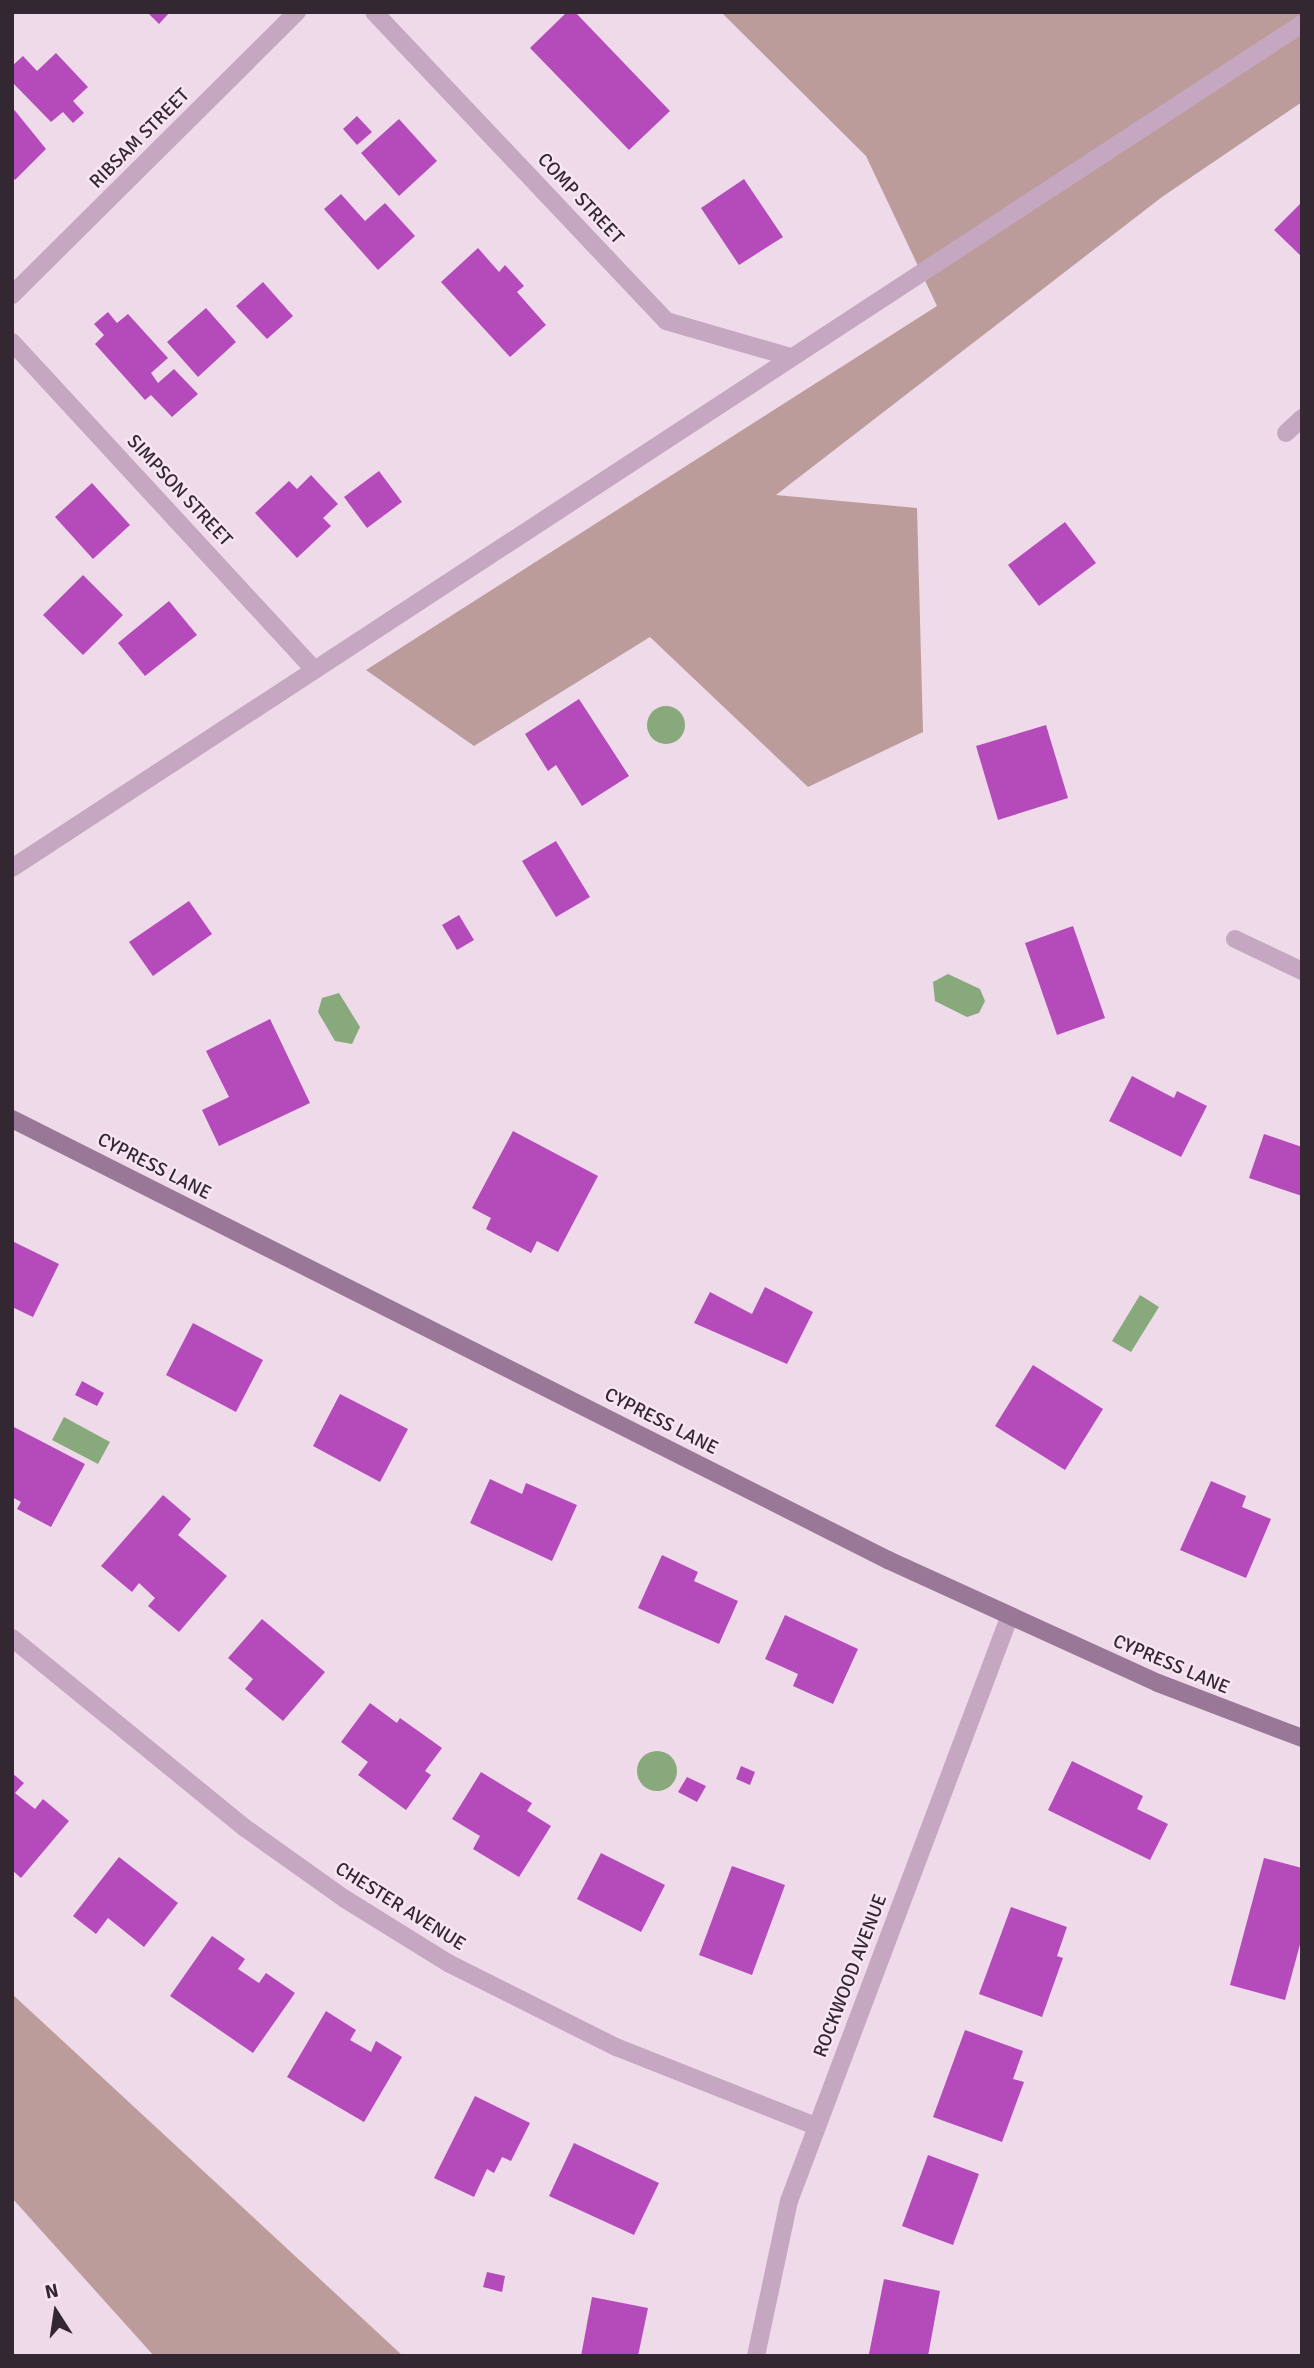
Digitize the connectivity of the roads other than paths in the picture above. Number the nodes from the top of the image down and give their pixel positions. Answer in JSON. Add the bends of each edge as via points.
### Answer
{"nodes":[{"id":1,"x":297,"y":12,"type":"edge"},
{"id":2,"x":374,"y":12,"type":"edge"},
{"id":3,"x":1302,"y":23,"type":"edge"},
{"id":4,"x":12,"y":295,"type":"edge"},
{"id":5,"x":12,"y":342,"type":"edge"},
{"id":6,"x":791,"y":357,"type":"junction"},
{"id":7,"x":1302,"y":418,"type":"edge"},
{"id":8,"x":1286,"y":433,"type":"dead end"},
{"id":9,"x":314,"y":669,"type":"junction"},
{"id":10,"x":12,"y":868,"type":"edge"},
{"id":11,"x":1235,"y":939,"type":"dead end"},
{"id":12,"x":1302,"y":971,"type":"edge"},
{"id":13,"x":12,"y":1119,"type":"edge"},
{"id":14,"x":1009,"y":1618,"type":"junction"},
{"id":15,"x":12,"y":1638,"type":"edge"},
{"id":16,"x":1302,"y":1738,"type":"edge"},
{"id":17,"x":816,"y":2126,"type":"junction"},
{"id":18,"x":756,"y":2356,"type":"edge"}],
"edges":[{"from":1,"to":4,"type":"street","name":"RIBSAM STREET"},
{"from":2,"to":6,"type":"street","name":"COMP STREET","via":[[666,321]]},
{"from":3,"to":6,"type":"street"},
{"from":5,"to":9,"type":"street","name":"SIMPSON STREET"},
{"from":6,"to":9,"type":"street"},
{"from":7,"to":8,"type":"street"},
{"from":9,"to":10,"type":"street"},
{"from":11,"to":12,"type":"street"},
{"from":13,"to":14,"type":"street","name":"CYPRESS LANE"},
{"from":14,"to":16,"type":"street","name":"CYPRESS LANE","via":[[1158,1683]]},
{"from":14,"to":17,"type":"street","name":"ROCKWOOD AVENUE"},
{"from":15,"to":17,"type":"street","name":"CHESTER AVENUE","via":[[244,1828],[345,1899],[450,1964],[616,2047]]},
{"from":17,"to":18,"type":"street","name":"ROCKWOOD AVENUE","via":[[789,2201]]}]}
